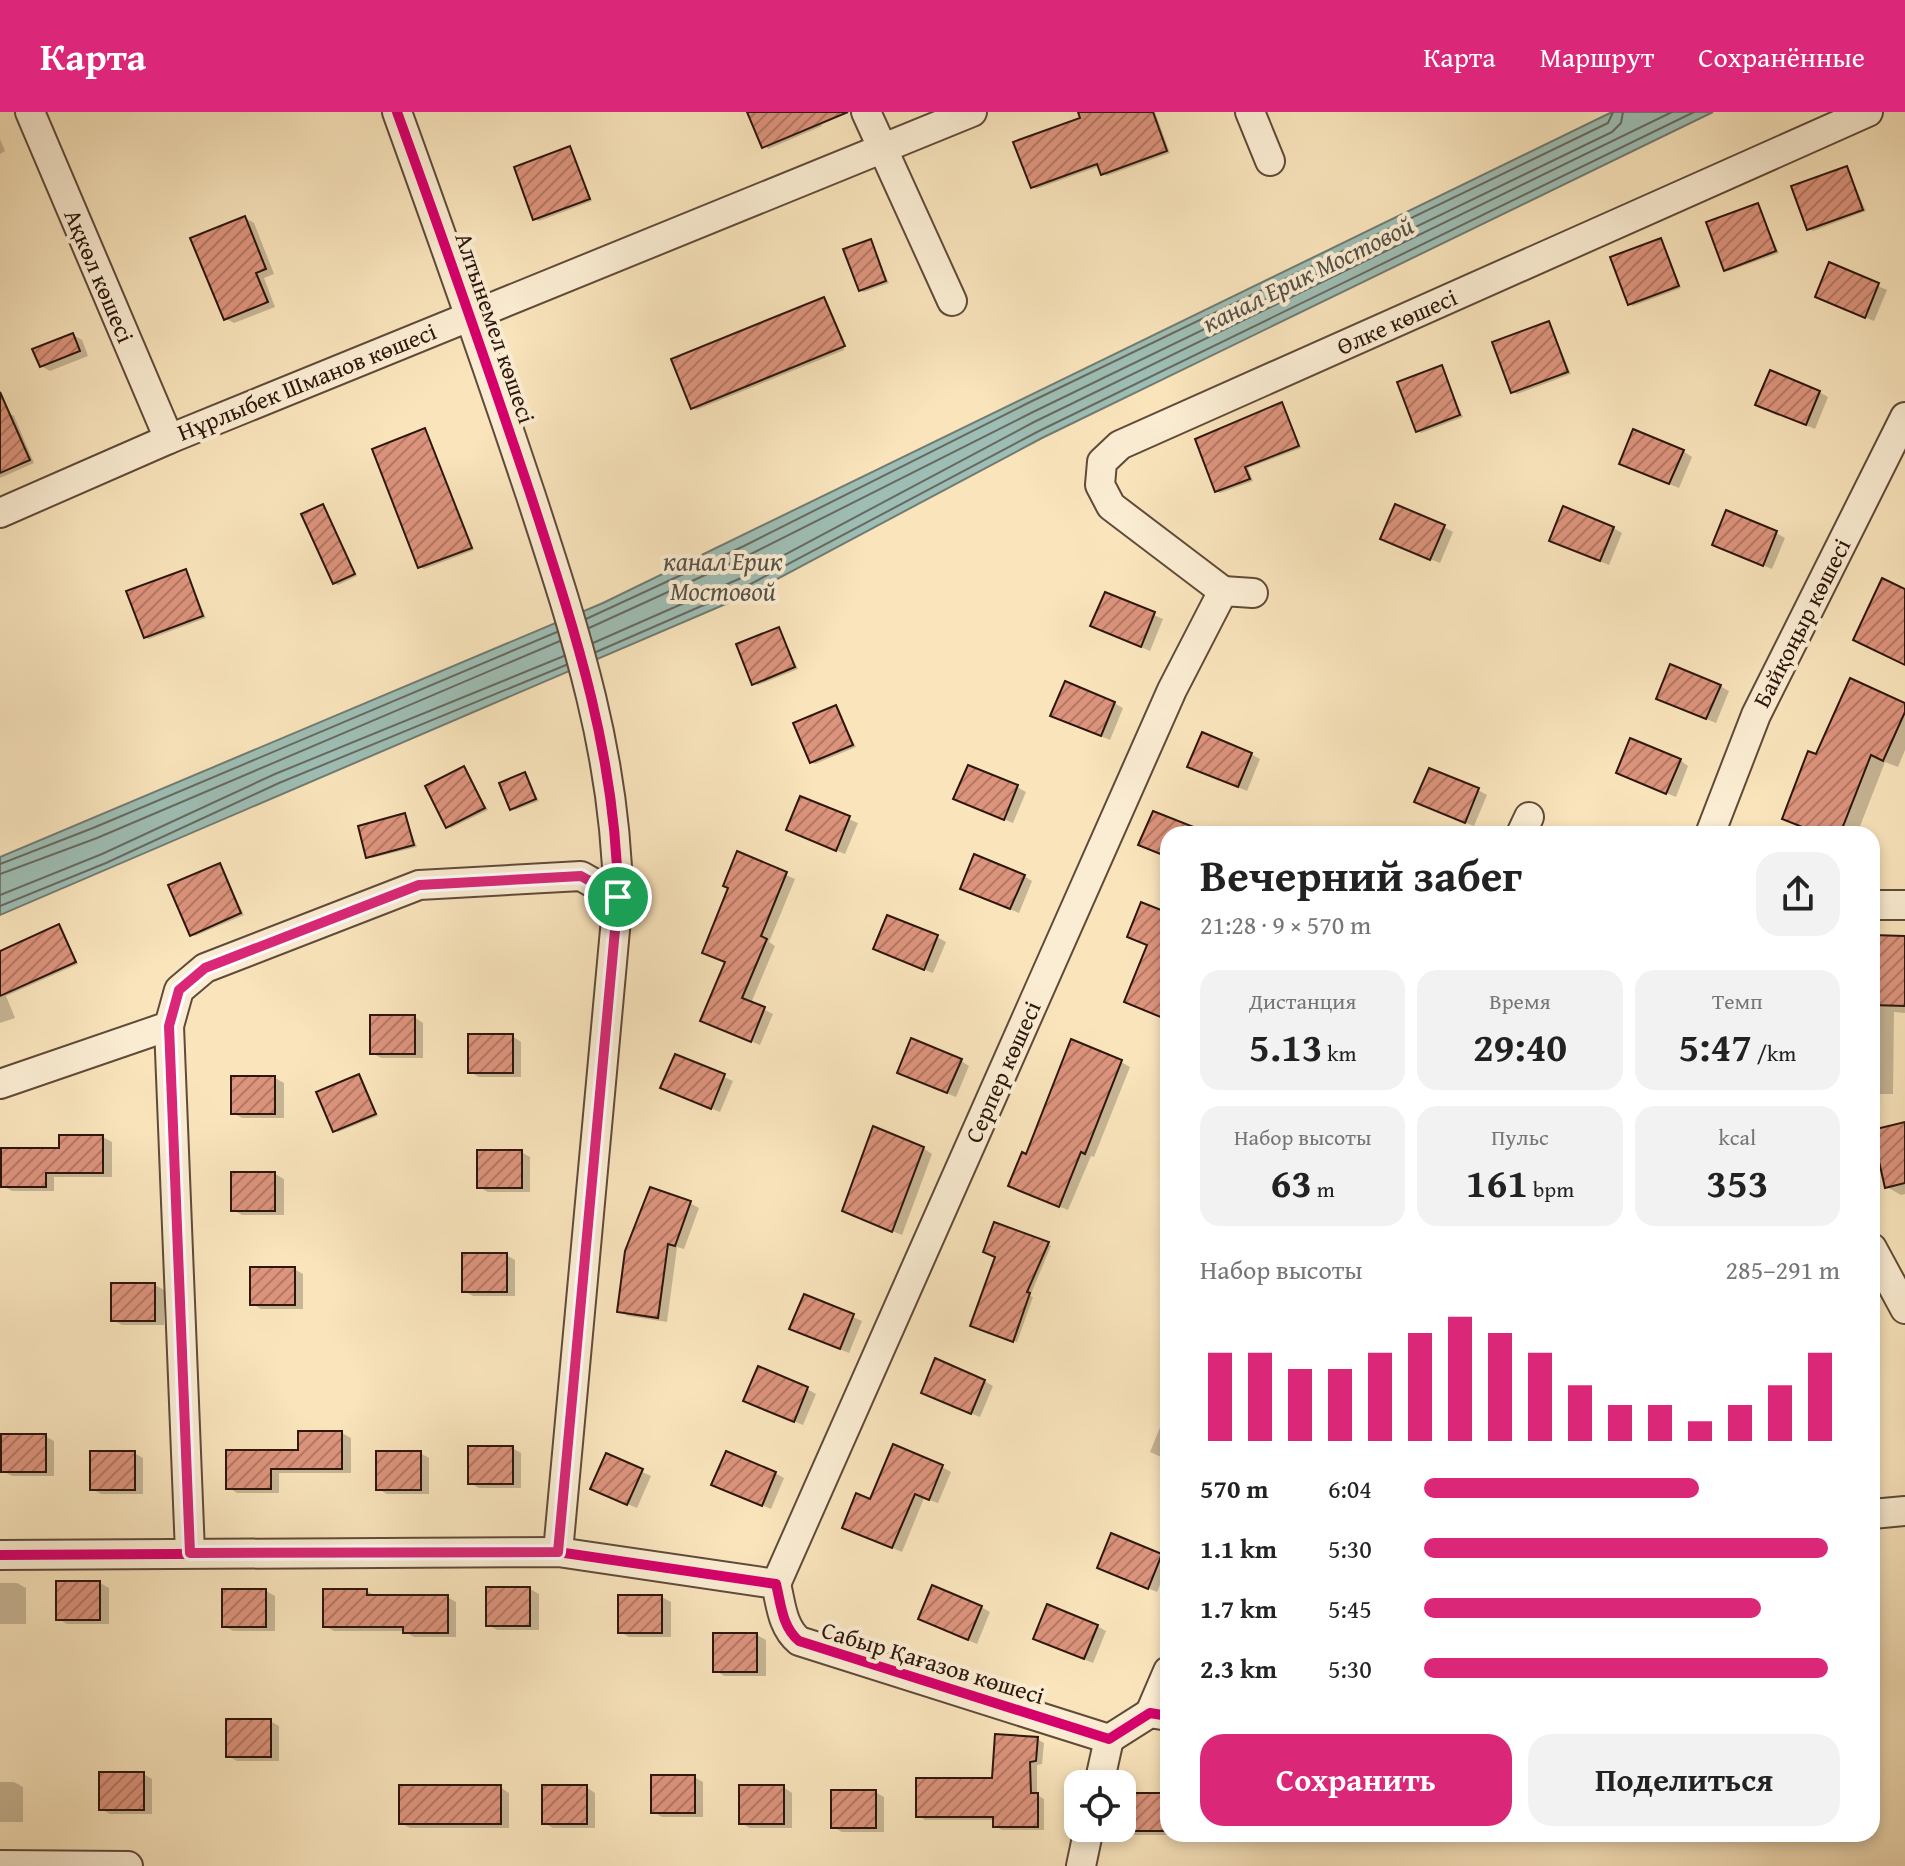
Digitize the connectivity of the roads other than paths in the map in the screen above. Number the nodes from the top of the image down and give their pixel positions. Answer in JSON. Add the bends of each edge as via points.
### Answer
{"nodes":[{"id":1,"x":30,"y":112,"type":"edge"},
{"id":2,"x":397,"y":112,"type":"edge"},
{"id":3,"x":866,"y":112,"type":"edge"},
{"id":4,"x":972,"y":112,"type":"edge"},
{"id":5,"x":1250,"y":112,"type":"edge"},
{"id":6,"x":1868,"y":112,"type":"edge"},
{"id":7,"x":881,"y":149,"type":"junction"},
{"id":8,"x":1270,"y":161,"type":"dead end"},
{"id":9,"x":952,"y":301,"type":"dead end"},
{"id":10,"x":472,"y":316,"type":"junction"},
{"id":11,"x":1905,"y":417,"type":"edge"},
{"id":12,"x":169,"y":439,"type":"junction"},
{"id":13,"x":0,"y":513,"type":"edge"},
{"id":14,"x":1223,"y":591,"type":"junction"},
{"id":15,"x":1253,"y":593,"type":"dead end"},
{"id":16,"x":1713,"y":826,"type":"edge"},
{"id":17,"x":618,"y":897,"type":"junction"},
{"id":18,"x":1880,"y":905,"type":"edge"},
{"id":19,"x":1905,"y":905,"type":"edge"},
{"id":20,"x":169,"y":1026,"type":"junction"},
{"id":21,"x":0,"y":1084,"type":"edge"},
{"id":22,"x":1880,"y":1263,"type":"edge"},
{"id":23,"x":1905,"y":1309,"type":"edge"},
{"id":24,"x":1905,"y":1511,"type":"edge"},
{"id":25,"x":1880,"y":1513,"type":"edge"},
{"id":26,"x":558,"y":1552,"type":"junction"},
{"id":27,"x":190,"y":1553,"type":"junction"},
{"id":28,"x":0,"y":1555,"type":"edge"},
{"id":29,"x":776,"y":1584,"type":"junction"},
{"id":30,"x":1159,"y":1715,"type":"edge"},
{"id":31,"x":1109,"y":1739,"type":"junction"},
{"id":32,"x":1102,"y":1770,"type":"edge"},
{"id":33,"x":1086,"y":1842,"type":"edge"},
{"id":34,"x":0,"y":1865,"type":"edge"},
{"id":35,"x":128,"y":1866,"type":"edge"},
{"id":36,"x":1081,"y":1866,"type":"edge"}],
"edges":[{"from":1,"to":12,"type":"street","name":"Ақкөл көшесі"},
{"from":2,"to":10,"type":"street","name":"Алтынемел көшесі"},
{"from":3,"to":7,"type":"street"},
{"from":4,"to":7,"type":"street","name":"Нұрлыбек Шманов көшесі"},
{"from":5,"to":8,"type":"street"},
{"from":6,"to":14,"type":"street","name":"Өлке көшесі","via":[[1120,445],[1102,462],[1100,485],[1111,506]]},
{"from":7,"to":9,"type":"street"},
{"from":7,"to":10,"type":"street","name":"Нұрлыбек Шманов көшесі"},
{"from":10,"to":12,"type":"street","name":"Нұрлыбек Шманов көшесі"},
{"from":10,"to":17,"type":"street","name":"Алтынемел көшесі","via":[[590,683],[617,837]]},
{"from":11,"to":16,"type":"street","name":"Байқоңыр көшесi","via":[[1756,715]]},
{"from":12,"to":13,"type":"street","name":"Нұрлыбек Шманов көшесі"},
{"from":14,"to":15,"type":"street"},
{"from":14,"to":29,"type":"street","name":"Серпер көшесі","via":[[1166,705]]},
{"from":17,"to":20,"type":"street","via":[[581,876],[419,885],[205,968],[179,990]]},
{"from":17,"to":26,"type":"street","name":"Алтынемел көшесі"},
{"from":18,"to":19,"type":"street"},
{"from":20,"to":21,"type":"street"},
{"from":20,"to":27,"type":"street"},
{"from":22,"to":23,"type":"street"},
{"from":24,"to":25,"type":"street"},
{"from":26,"to":27,"type":"street"},
{"from":26,"to":29,"type":"street"},
{"from":27,"to":28,"type":"street"},
{"from":29,"to":31,"type":"street","name":"Сабыр Қағазов көшесі","via":[[785,1622],[799,1641]]},
{"from":30,"to":31,"type":"street"},
{"from":31,"to":32,"type":"street"},
{"from":33,"to":36,"type":"street"},
{"from":34,"to":35,"type":"street"}]}
